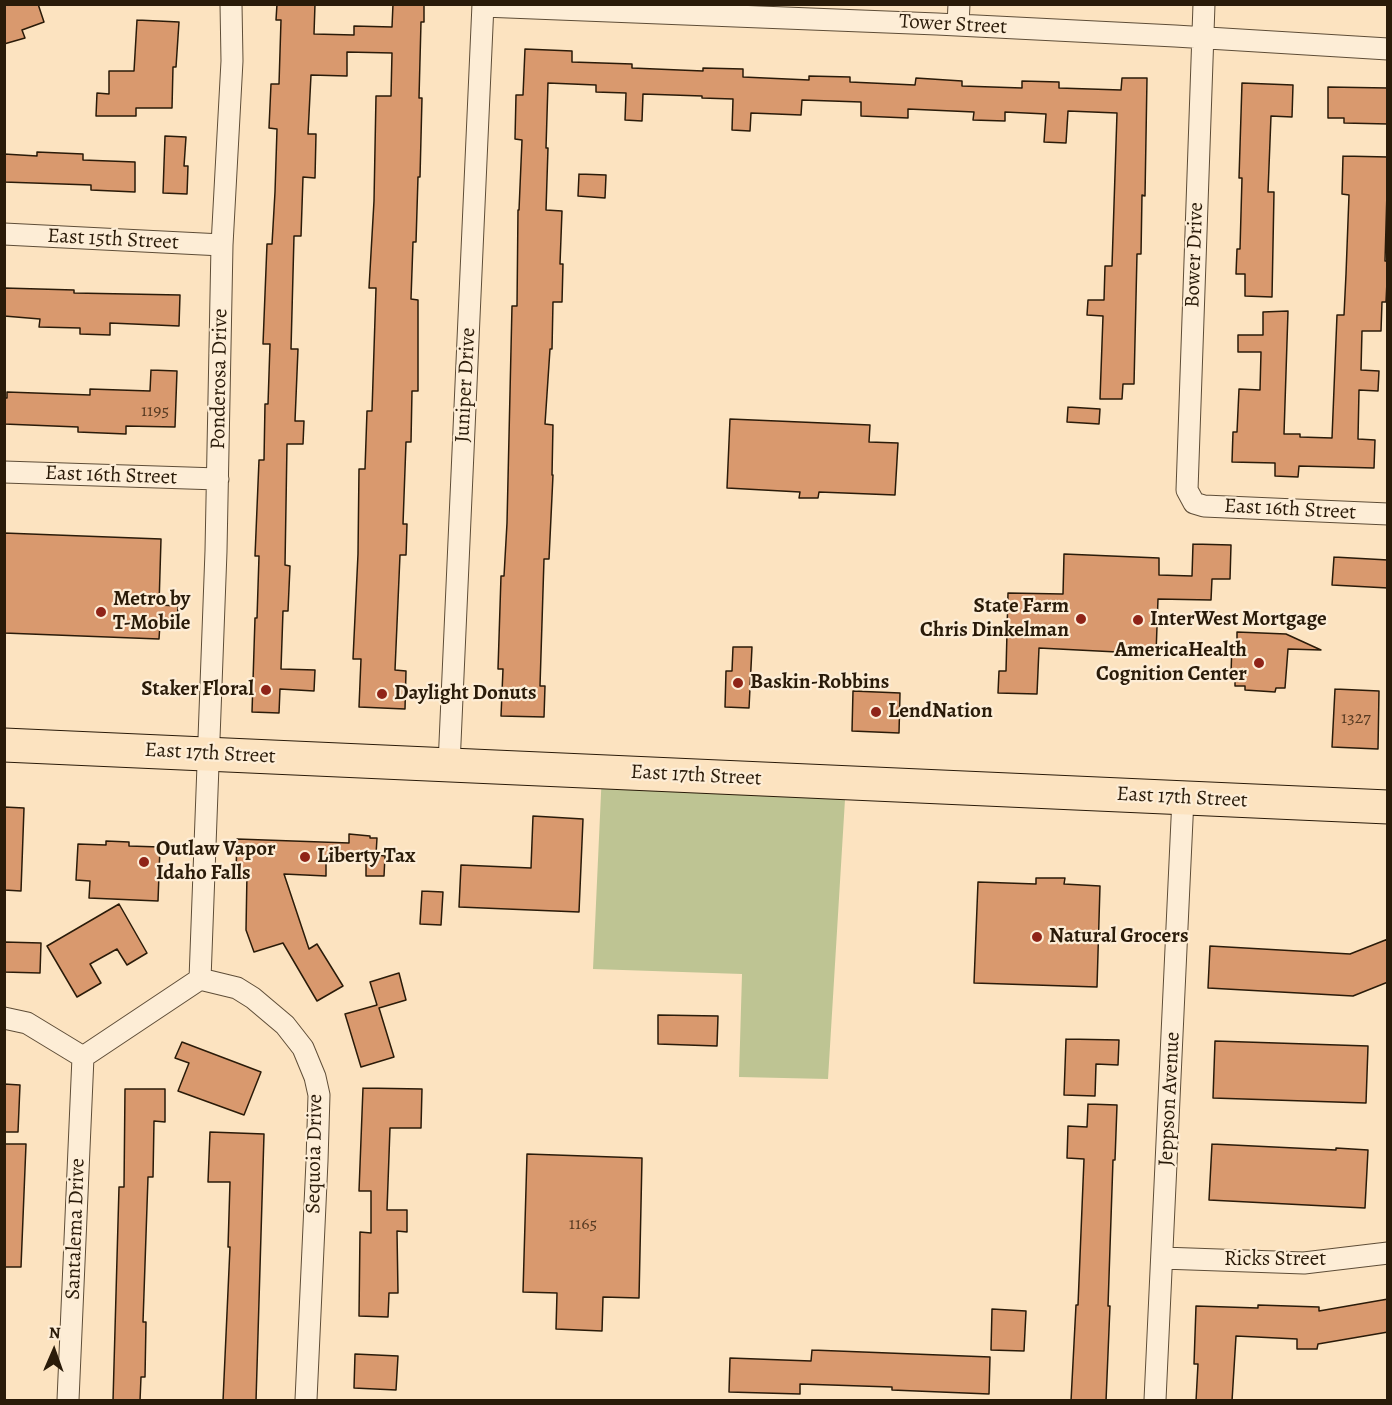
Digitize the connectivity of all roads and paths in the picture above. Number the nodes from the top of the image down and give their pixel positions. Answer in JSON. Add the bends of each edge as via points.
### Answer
{"nodes":[{"id":1,"x":231,"y":4,"type":"edge"},
{"id":2,"x":1204,"y":4,"type":"edge"},
{"id":3,"x":483,"y":5,"type":"edge"},
{"id":4,"x":720,"y":10,"type":"edge"},
{"id":5,"x":959,"y":15,"type":"edge"},
{"id":6,"x":1202,"y":38,"type":"junction"},
{"id":7,"x":1388,"y":49,"type":"edge"},
{"id":8,"x":4,"y":234,"type":"edge"},
{"id":9,"x":222,"y":245,"type":"junction"},
{"id":10,"x":4,"y":472,"type":"edge"},
{"id":11,"x":218,"y":479,"type":"junction"},
{"id":12,"x":1194,"y":503,"type":"joint"},
{"id":13,"x":1388,"y":514,"type":"edge"},
{"id":14,"x":4,"y":745,"type":"edge"},
{"id":15,"x":207,"y":754,"type":"junction"},
{"id":16,"x":449,"y":765,"type":"junction"},
{"id":17,"x":1184,"y":798,"type":"junction"},
{"id":18,"x":1388,"y":807,"type":"edge"},
{"id":19,"x":200,"y":979,"type":"junction"},
{"id":20,"x":4,"y":1018,"type":"edge"},
{"id":21,"x":83,"y":1057,"type":"junction"},
{"id":22,"x":1388,"y":1253,"type":"edge"},
{"id":23,"x":1162,"y":1258,"type":"junction"},
{"id":24,"x":68,"y":1401,"type":"edge"},
{"id":25,"x":306,"y":1401,"type":"edge"},
{"id":26,"x":1155,"y":1401,"type":"edge"}],
"edges":[{"from":1,"to":9,"type":"street","name":"Ponderosa Drive","via":[[232,61]]},
{"from":2,"to":6,"type":"street","name":"Bower Drive"},
{"from":3,"to":4,"type":"street","name":"Tower Street"},
{"from":3,"to":16,"type":"street","name":"Juniper Drive"},
{"from":4,"to":5,"type":"street","name":"Tower Street"},
{"from":5,"to":6,"type":"street","name":"Tower Street"},
{"from":6,"to":7,"type":"street","name":"Tower Street"},
{"from":6,"to":12,"type":"street","name":"Bower Drive","via":[[1187,490]]},
{"from":8,"to":9,"type":"street","name":"East 15th Street"},
{"from":9,"to":11,"type":"street","name":"Ponderosa Drive"},
{"from":10,"to":11,"type":"street","name":"East 16th Street"},
{"from":11,"to":15,"type":"street","name":"Ponderosa Drive"},
{"from":12,"to":13,"type":"street","name":"East 16th Street"},
{"from":14,"to":15,"type":"main road","name":"East 17th Street"},
{"from":15,"to":16,"type":"main road","name":"East 17th Street"},
{"from":15,"to":19,"type":"street"},
{"from":16,"to":17,"type":"main road","name":"East 17th Street"},
{"from":17,"to":18,"type":"main road","name":"East 17th Street"},
{"from":17,"to":23,"type":"street","name":"Jeppson Avenue"},
{"from":19,"to":21,"type":"street"},
{"from":19,"to":25,"type":"street","name":"Sequoia Drive","via":[[237,988],[261,1004],[303,1048],[315,1077],[319,1095]]},
{"from":20,"to":21,"type":"street","via":[[27,1023]]},
{"from":21,"to":24,"type":"street","name":"Santalema Drive"},
{"from":22,"to":23,"type":"street","name":"Ricks Street","via":[[1304,1263]]},
{"from":23,"to":26,"type":"street","name":"Jeppson Avenue"}]}
